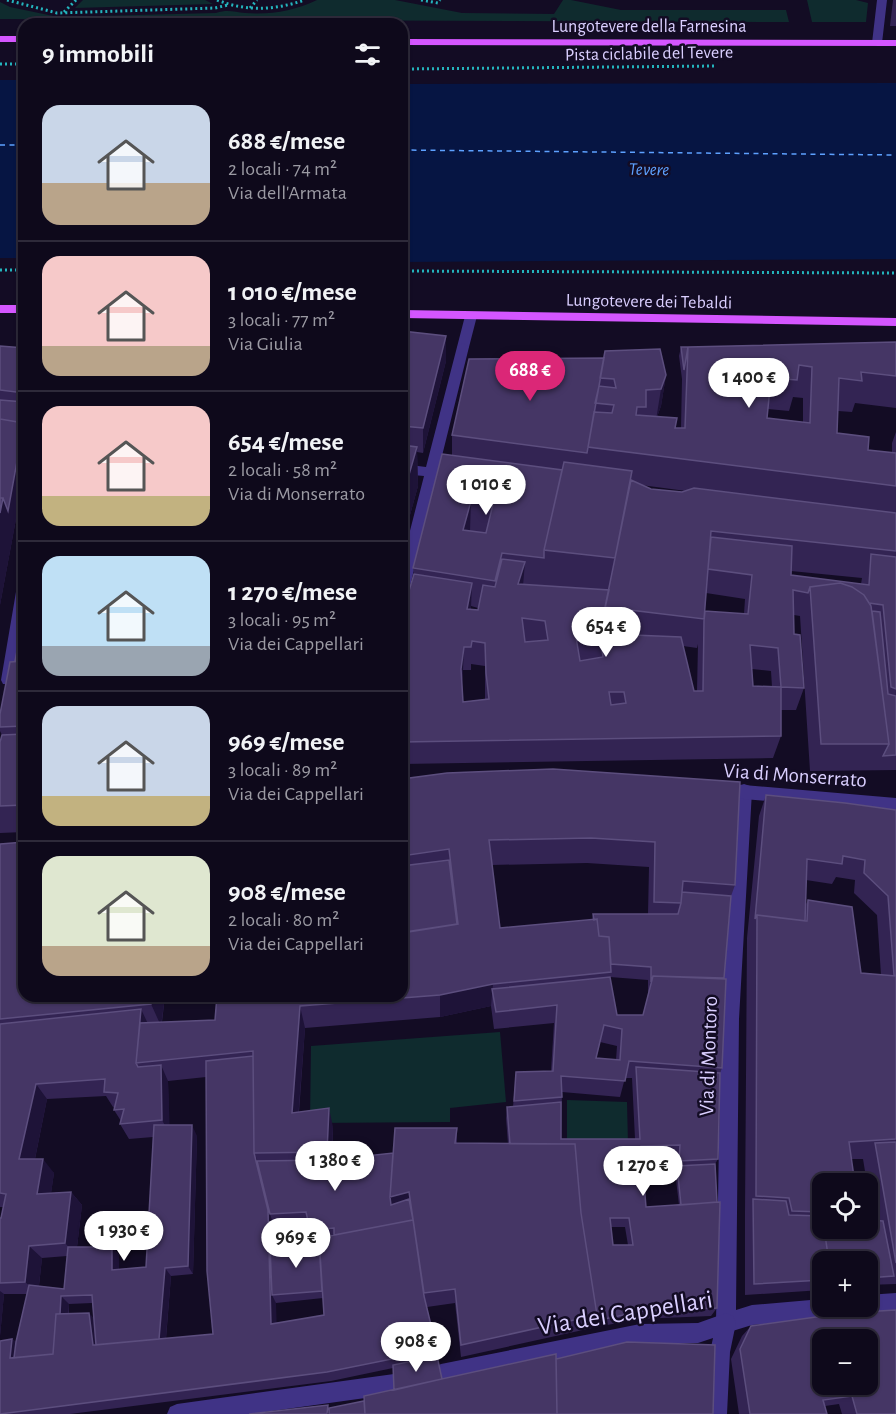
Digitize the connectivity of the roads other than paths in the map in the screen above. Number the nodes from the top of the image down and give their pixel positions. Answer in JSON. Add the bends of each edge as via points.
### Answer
{"nodes":[{"id":1,"x":882,"y":0,"type":"edge"},
{"id":2,"x":0,"y":39,"type":"edge"},
{"id":3,"x":18,"y":39,"type":"edge"},
{"id":4,"x":408,"y":42,"type":"edge"},
{"id":5,"x":877,"y":43,"type":"junction"},
{"id":6,"x":896,"y":43,"type":"edge"},
{"id":7,"x":0,"y":309,"type":"edge"},
{"id":8,"x":18,"y":309,"type":"edge"},
{"id":9,"x":408,"y":314,"type":"edge"},
{"id":10,"x":471,"y":316,"type":"junction"},
{"id":11,"x":896,"y":322,"type":"edge"},
{"id":12,"x":408,"y":470,"type":"edge"},
{"id":13,"x":433,"y":472,"type":"junction"},
{"id":14,"x":469,"y":477,"type":"edge"},
{"id":15,"x":408,"y":567,"type":"edge"},
{"id":16,"x":18,"y":621,"type":"edge"},
{"id":17,"x":6,"y":690,"type":"edge"},
{"id":18,"x":699,"y":789,"type":"edge"},
{"id":19,"x":744,"y":791,"type":"junction"},
{"id":20,"x":896,"y":805,"type":"edge"},
{"id":21,"x":896,"y":1303,"type":"edge"},
{"id":22,"x":878,"y":1304,"type":"edge"},
{"id":23,"x":812,"y":1310,"type":"edge"},
{"id":24,"x":726,"y":1323,"type":"junction"},
{"id":25,"x":441,"y":1374,"type":"edge"},
{"id":26,"x":394,"y":1384,"type":"edge"},
{"id":27,"x":177,"y":1414,"type":"edge"},
{"id":28,"x":717,"y":1414,"type":"edge"}],
"edges":[{"from":1,"to":5,"type":"street"},
{"from":2,"to":3,"type":"main road"},
{"from":4,"to":5,"type":"main road","name":"Lungotevere della Farnesina"},
{"from":5,"to":6,"type":"main road","name":"Lungotevere della Farnesina"},
{"from":7,"to":8,"type":"main road"},
{"from":9,"to":10,"type":"main road","name":"Lungotevere dei Tebaldi"},
{"from":10,"to":11,"type":"main road","name":"Lungotevere dei Tebaldi"},
{"from":10,"to":13,"type":"street"},
{"from":12,"to":13,"type":"street"},
{"from":13,"to":14,"type":"street"},
{"from":13,"to":15,"type":"street"},
{"from":16,"to":17,"type":"street"},
{"from":18,"to":19,"type":"street","name":"Via di Monserrato"},
{"from":19,"to":20,"type":"street","name":"Via di Monserrato"},
{"from":19,"to":24,"type":"street","name":"Via di Montoro","via":[[730,1019]]},
{"from":21,"to":22,"type":"street"},
{"from":23,"to":24,"type":"street","name":"Via dei Cappellari","via":[[752,1315]]},
{"from":24,"to":25,"type":"street","name":"Via dei Cappellari","via":[[698,1333],[640,1334]]},
{"from":24,"to":28,"type":"street","name":"Via di Montoro","via":[[720,1352]]},
{"from":26,"to":27,"type":"street"}]}
